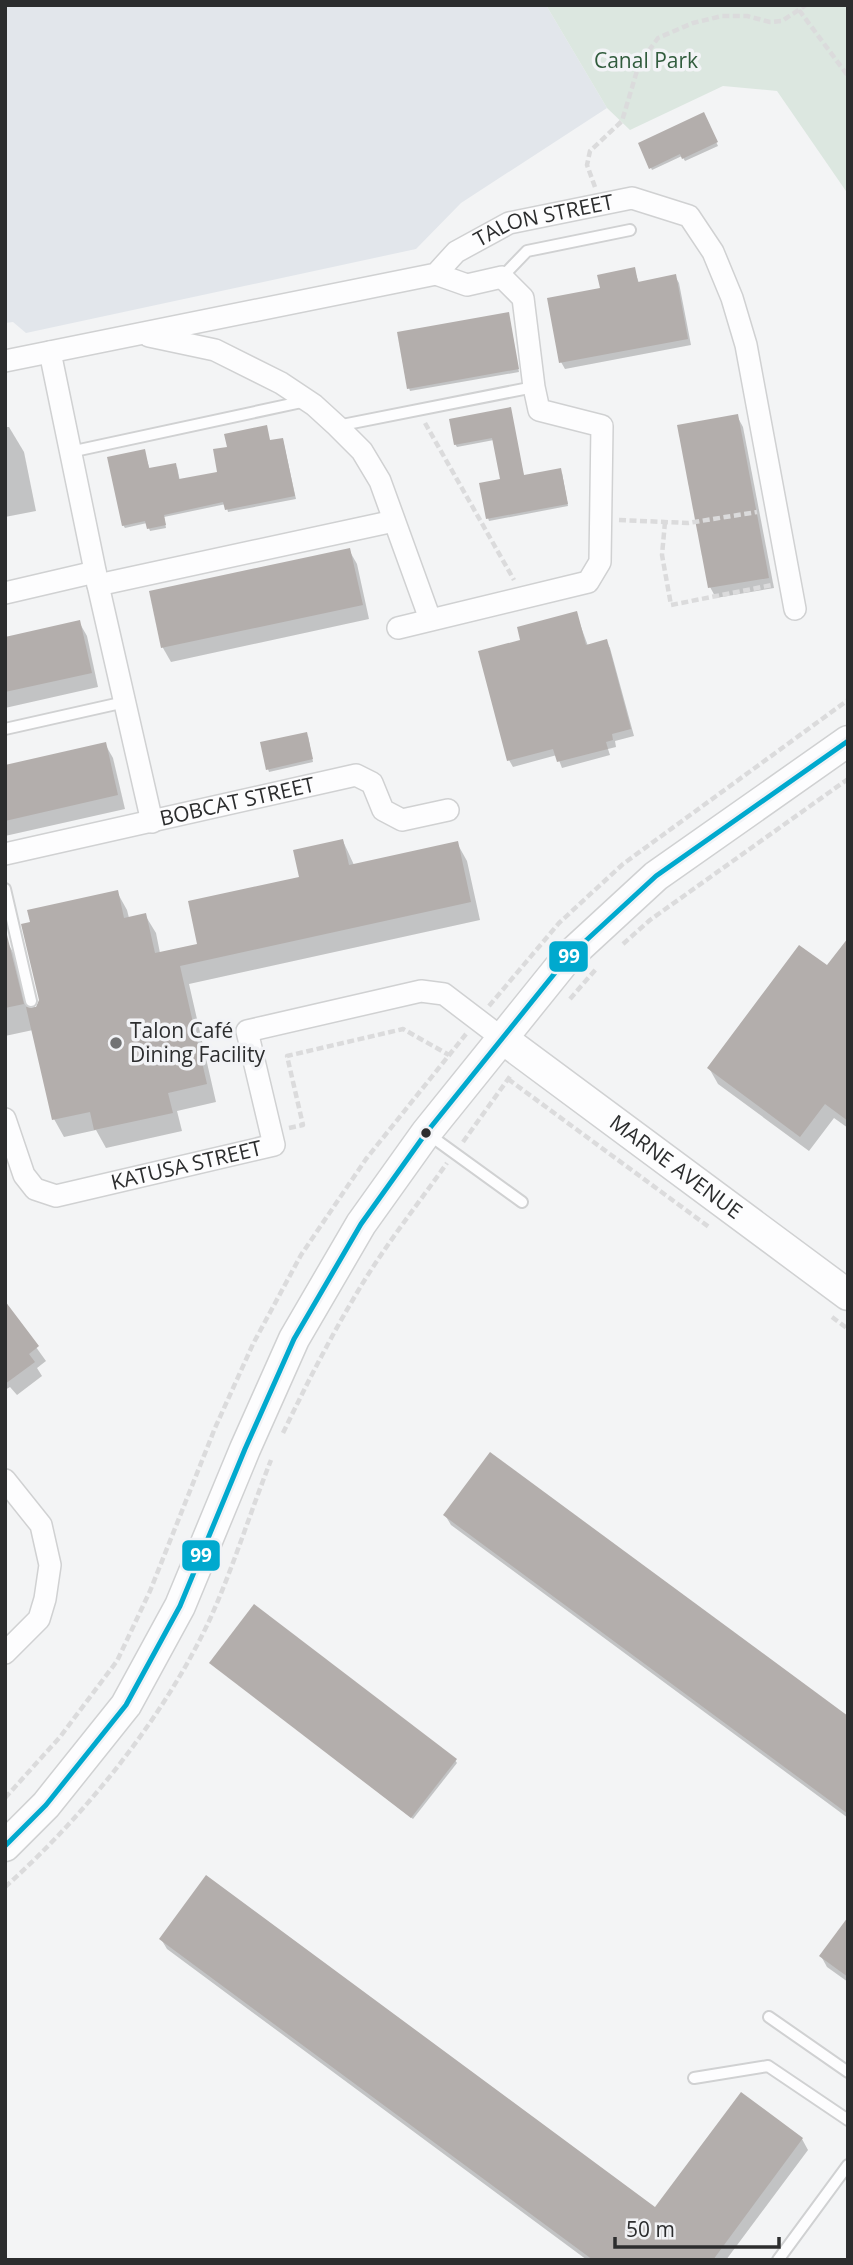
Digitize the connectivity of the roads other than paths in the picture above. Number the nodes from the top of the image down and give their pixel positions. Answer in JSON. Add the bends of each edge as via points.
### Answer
{"nodes":[{"id":1,"x":630,"y":230,"type":"dead end"},
{"id":2,"x":436,"y":274,"type":"junction"},
{"id":3,"x":502,"y":277,"type":"junction"},
{"id":4,"x":140,"y":334,"type":"junction"},
{"id":5,"x":50,"y":352,"type":"junction"},
{"id":6,"x":5,"y":361,"type":"edge"},
{"id":7,"x":534,"y":387,"type":"junction"},
{"id":8,"x":306,"y":401,"type":"junction"},
{"id":9,"x":337,"y":426,"type":"junction"},
{"id":10,"x":70,"y":452,"type":"junction"},
{"id":11,"x":394,"y":521,"type":"junction"},
{"id":12,"x":96,"y":579,"type":"junction"},
{"id":13,"x":5,"y":593,"type":"edge"},
{"id":14,"x":795,"y":609,"type":"dead end"},
{"id":15,"x":430,"y":619,"type":"junction"},
{"id":16,"x":398,"y":628,"type":"dead end"},
{"id":17,"x":125,"y":702,"type":"junction"},
{"id":18,"x":5,"y":729,"type":"edge"},
{"id":19,"x":848,"y":741,"type":"edge"},
{"id":20,"x":448,"y":810,"type":"dead end"},
{"id":21,"x":152,"y":822,"type":"junction"},
{"id":22,"x":5,"y":854,"type":"edge"},
{"id":23,"x":5,"y":890,"type":"edge"},
{"id":24,"x":31,"y":1001,"type":"dead end"},
{"id":25,"x":505,"y":1059,"type":"junction"},
{"id":26,"x":5,"y":1119,"type":"edge"},
{"id":27,"x":426,"y":1133,"type":"junction"},
{"id":28,"x":522,"y":1202,"type":"dead end"},
{"id":29,"x":837,"y":1304,"type":"edge"},
{"id":30,"x":5,"y":1479,"type":"edge"},
{"id":31,"x":5,"y":1653,"type":"edge"},
{"id":32,"x":5,"y":1846,"type":"edge"},
{"id":33,"x":769,"y":2017,"type":"dead end"},
{"id":34,"x":848,"y":2072,"type":"edge"},
{"id":35,"x":694,"y":2078,"type":"dead end"},
{"id":36,"x":848,"y":2120,"type":"edge"},
{"id":37,"x":848,"y":2165,"type":"edge"},
{"id":38,"x":778,"y":2260,"type":"edge"}],
"edges":[{"from":1,"to":3,"type":"lane","via":[[527,250]]},
{"from":2,"to":3,"type":"street","via":[[467,285]]},
{"from":2,"to":4,"type":"street"},
{"from":2,"to":14,"type":"street","name":"TALON STREET","via":[[456,252],[509,223],[632,198],[690,216],[713,252],[746,345]]},
{"from":3,"to":7,"type":"street","via":[[523,298]]},
{"from":4,"to":5,"type":"street"},
{"from":4,"to":8,"type":"street","via":[[215,349]]},
{"from":5,"to":6,"type":"street"},
{"from":5,"to":10,"type":"street"},
{"from":7,"to":9,"type":"lane"},
{"from":7,"to":15,"type":"street","via":[[540,410],[602,426],[600,562],[588,582]]},
{"from":8,"to":9,"type":"street"},
{"from":8,"to":10,"type":"lane"},
{"from":9,"to":11,"type":"street","via":[[362,452],[380,481]]},
{"from":10,"to":12,"type":"street"},
{"from":11,"to":12,"type":"street"},
{"from":11,"to":15,"type":"street"},
{"from":12,"to":13,"type":"street"},
{"from":12,"to":17,"type":"street"},
{"from":15,"to":16,"type":"street"},
{"from":17,"to":18,"type":"lane"},
{"from":17,"to":21,"type":"street"},
{"from":19,"to":25,"type":"street","via":[[656,876],[567,958]]},
{"from":20,"to":21,"type":"street","name":"BOBCAT STREET","via":[[402,820],[383,810],[372,783],[356,775]]},
{"from":21,"to":22,"type":"street","name":"BOBCAT STREET"},
{"from":23,"to":24,"type":"lane"},
{"from":25,"to":26,"type":"street","name":"KATUSA STREET","via":[[444,995],[421,991],[247,1031],[274,1145],[56,1196],[35,1188],[24,1175]]},
{"from":25,"to":27,"type":"street"},
{"from":25,"to":29,"type":"street","name":"MARNE AVENUE"},
{"from":27,"to":28,"type":"lane"},
{"from":27,"to":32,"type":"street","via":[[361,1224],[294,1339],[180,1606],[126,1704],[46,1805]]},
{"from":30,"to":31,"type":"street","via":[[41,1525],[50,1565],[39,1619]]},
{"from":33,"to":34,"type":"lane"},
{"from":35,"to":36,"type":"lane","via":[[768,2066]]},
{"from":37,"to":38,"type":"lane"}]}
